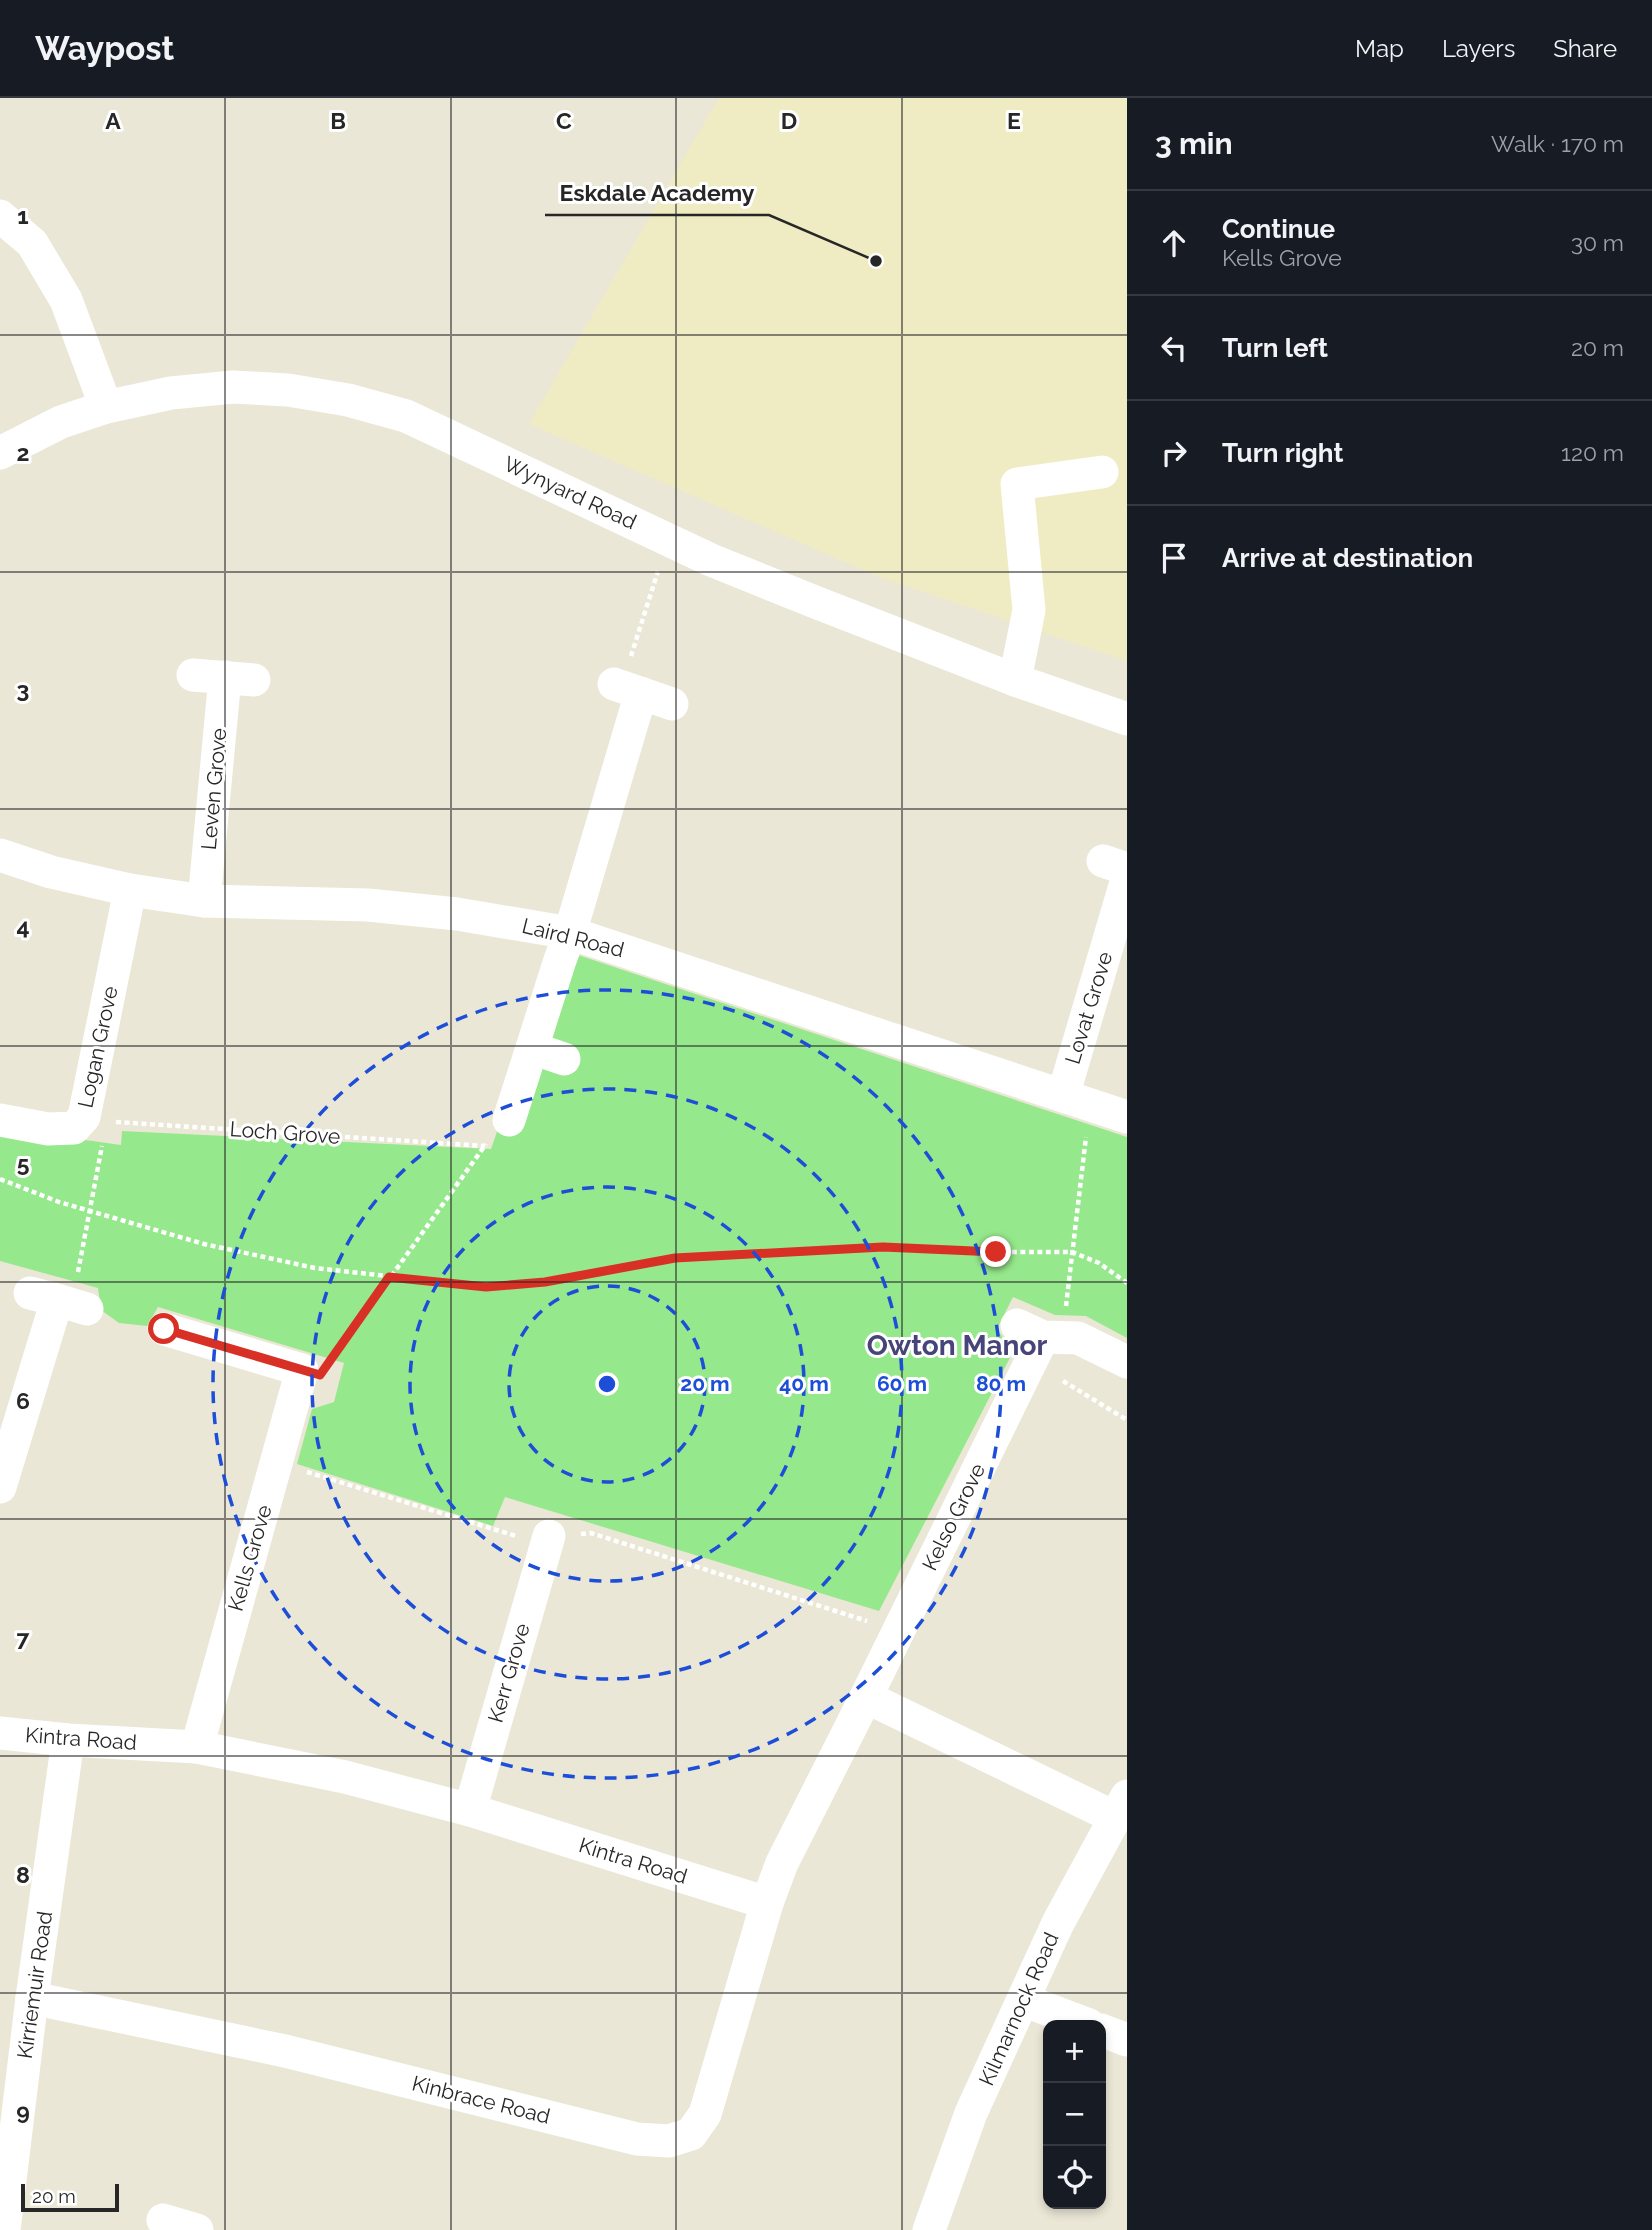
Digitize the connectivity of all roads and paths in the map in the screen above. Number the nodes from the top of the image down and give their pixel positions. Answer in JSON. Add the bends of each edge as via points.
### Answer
{"nodes":[{"id":1,"x":0,"y":216,"type":"edge"},
{"id":2,"x":106,"y":407,"type":"junction"},
{"id":3,"x":0,"y":453,"type":"edge"},
{"id":4,"x":1102,"y":472,"type":"dead end"},
{"id":5,"x":667,"y":540,"type":"junction"},
{"id":6,"x":224,"y":677,"type":"dead end"},
{"id":7,"x":1015,"y":680,"type":"junction"},
{"id":8,"x":637,"y":692,"type":"joint"},
{"id":9,"x":1127,"y":719,"type":"edge"},
{"id":10,"x":0,"y":855,"type":"edge"},
{"id":11,"x":1119,"y":870,"type":"edge"},
{"id":12,"x":130,"y":890,"type":"junction"},
{"id":13,"x":204,"y":901,"type":"junction"},
{"id":14,"x":570,"y":933,"type":"junction"},
{"id":15,"x":532,"y":1048,"type":"junction"},
{"id":16,"x":564,"y":1059,"type":"dead end"},
{"id":17,"x":1076,"y":1100,"type":"junction"},
{"id":18,"x":1127,"y":1117,"type":"edge"},
{"id":19,"x":95,"y":1119,"type":"junction"},
{"id":20,"x":0,"y":1120,"type":"edge"},
{"id":21,"x":509,"y":1120,"type":"dead end"},
{"id":22,"x":0,"y":1179,"type":"edge"},
{"id":23,"x":90,"y":1210,"type":"junction"},
{"id":24,"x":1072,"y":1252,"type":"junction"},
{"id":25,"x":389,"y":1277,"type":"junction"},
{"id":26,"x":1127,"y":1283,"type":"edge"},
{"id":27,"x":61,"y":1302,"type":"joint"},
{"id":28,"x":164,"y":1329,"type":"dead end"},
{"id":29,"x":1041,"y":1334,"type":"junction"},
{"id":30,"x":1127,"y":1362,"type":"edge"},
{"id":31,"x":311,"y":1372,"type":"junction"},
{"id":32,"x":1063,"y":1381,"type":"dead end"},
{"id":33,"x":1127,"y":1420,"type":"edge"},
{"id":34,"x":276,"y":1463,"type":"junction"},
{"id":35,"x":0,"y":1487,"type":"edge"},
{"id":36,"x":548,"y":1541,"type":"junction"},
{"id":37,"x":898,"y":1631,"type":"junction"},
{"id":38,"x":866,"y":1696,"type":"junction"},
{"id":39,"x":0,"y":1733,"type":"edge"},
{"id":40,"x":68,"y":1740,"type":"junction"},
{"id":41,"x":197,"y":1747,"type":"junction"},
{"id":42,"x":1121,"y":1807,"type":"edge"},
{"id":43,"x":470,"y":1810,"type":"junction"},
{"id":44,"x":767,"y":1903,"type":"junction"},
{"id":45,"x":32,"y":1998,"type":"junction"},
{"id":46,"x":1023,"y":2000,"type":"junction"},
{"id":47,"x":1076,"y":2020,"type":"edge"},
{"id":48,"x":1106,"y":2032,"type":"edge"},
{"id":49,"x":1127,"y":2040,"type":"edge"},
{"id":50,"x":163,"y":2220,"type":"dead end"},
{"id":51,"x":4,"y":2230,"type":"edge"},
{"id":52,"x":197,"y":2230,"type":"edge"},
{"id":53,"x":929,"y":2230,"type":"edge"}],
"edges":[{"from":1,"to":2,"type":"street","via":[[32,243],[66,299]]},
{"from":2,"to":3,"type":"street","name":"Wynyard Road","via":[[61,422]]},
{"from":2,"to":5,"type":"street","name":"Wynyard Road","via":[[171,393],[233,387],[348,400],[406,416]]},
{"from":4,"to":7,"type":"street","via":[[1017,484],[1029,610]]},
{"from":5,"to":7,"type":"street","name":"Wynyard Road"},
{"from":5,"to":8,"type":"path"},
{"from":6,"to":13,"type":"street","name":"Leven Grove"},
{"from":7,"to":9,"type":"street","name":"Wynyard Road"},
{"from":8,"to":14,"type":"street"},
{"from":10,"to":12,"type":"street","name":"Laird Road"},
{"from":11,"to":17,"type":"street","name":"Lovat Grove"},
{"from":12,"to":13,"type":"street","name":"Laird Road"},
{"from":12,"to":19,"type":"street","name":"Logan Grove"},
{"from":13,"to":14,"type":"street","name":"Laird Road","via":[[368,905]]},
{"from":14,"to":15,"type":"street"},
{"from":14,"to":17,"type":"street","name":"Laird Road"},
{"from":15,"to":16,"type":"street"},
{"from":15,"to":21,"type":"street"},
{"from":17,"to":18,"type":"street","name":"Laird Road"},
{"from":17,"to":24,"type":"path"},
{"from":19,"to":20,"type":"street","name":"Logan Grove","via":[[74,1128],[48,1129]]},
{"from":19,"to":23,"type":"path"},
{"from":19,"to":25,"type":"path","name":"Loch Grove","via":[[485,1146]]},
{"from":22,"to":23,"type":"path"},
{"from":23,"to":25,"type":"path","via":[[204,1244],[314,1268]]},
{"from":23,"to":27,"type":"path"},
{"from":24,"to":25,"type":"path","via":[[883,1247],[675,1258],[545,1282],[486,1287]]},
{"from":24,"to":26,"type":"path","via":[[1099,1262]]},
{"from":24,"to":29,"type":"path"},
{"from":25,"to":31,"type":"path"},
{"from":27,"to":35,"type":"street"},
{"from":28,"to":31,"type":"street"},
{"from":29,"to":30,"type":"street","via":[[1078,1338]]},
{"from":29,"to":37,"type":"street","name":"Kelso Grove"},
{"from":31,"to":34,"type":"street","name":"Kells Grove"},
{"from":32,"to":33,"type":"path"},
{"from":34,"to":36,"type":"path"},
{"from":34,"to":41,"type":"street","name":"Kells Grove"},
{"from":36,"to":37,"type":"path","via":[[591,1533]]},
{"from":36,"to":43,"type":"street","name":"Kerr Grove"},
{"from":37,"to":38,"type":"street","name":"Kelso Grove"},
{"from":38,"to":42,"type":"street"},
{"from":38,"to":44,"type":"street","via":[[782,1863]]},
{"from":39,"to":40,"type":"street","name":"Kintra Road"},
{"from":40,"to":41,"type":"street","name":"Kintra Road"},
{"from":40,"to":45,"type":"street","name":"Kirriemuir Road"},
{"from":41,"to":43,"type":"street","name":"Kintra Road","via":[[345,1777]]},
{"from":42,"to":46,"type":"street","name":"Kilmarnock Road","via":[[1058,1923]]},
{"from":43,"to":44,"type":"street","name":"Kintra Road"},
{"from":44,"to":45,"type":"street","name":"Kinbrace Road","via":[[705,2114],[691,2134],[669,2141],[637,2139],[285,2051]]},
{"from":45,"to":51,"type":"street","name":"Kirriemuir Road"},
{"from":46,"to":47,"type":"street"},
{"from":46,"to":53,"type":"street","name":"Kilmarnock Road","via":[[971,2113]]},
{"from":48,"to":49,"type":"street"},
{"from":50,"to":52,"type":"street"}]}
